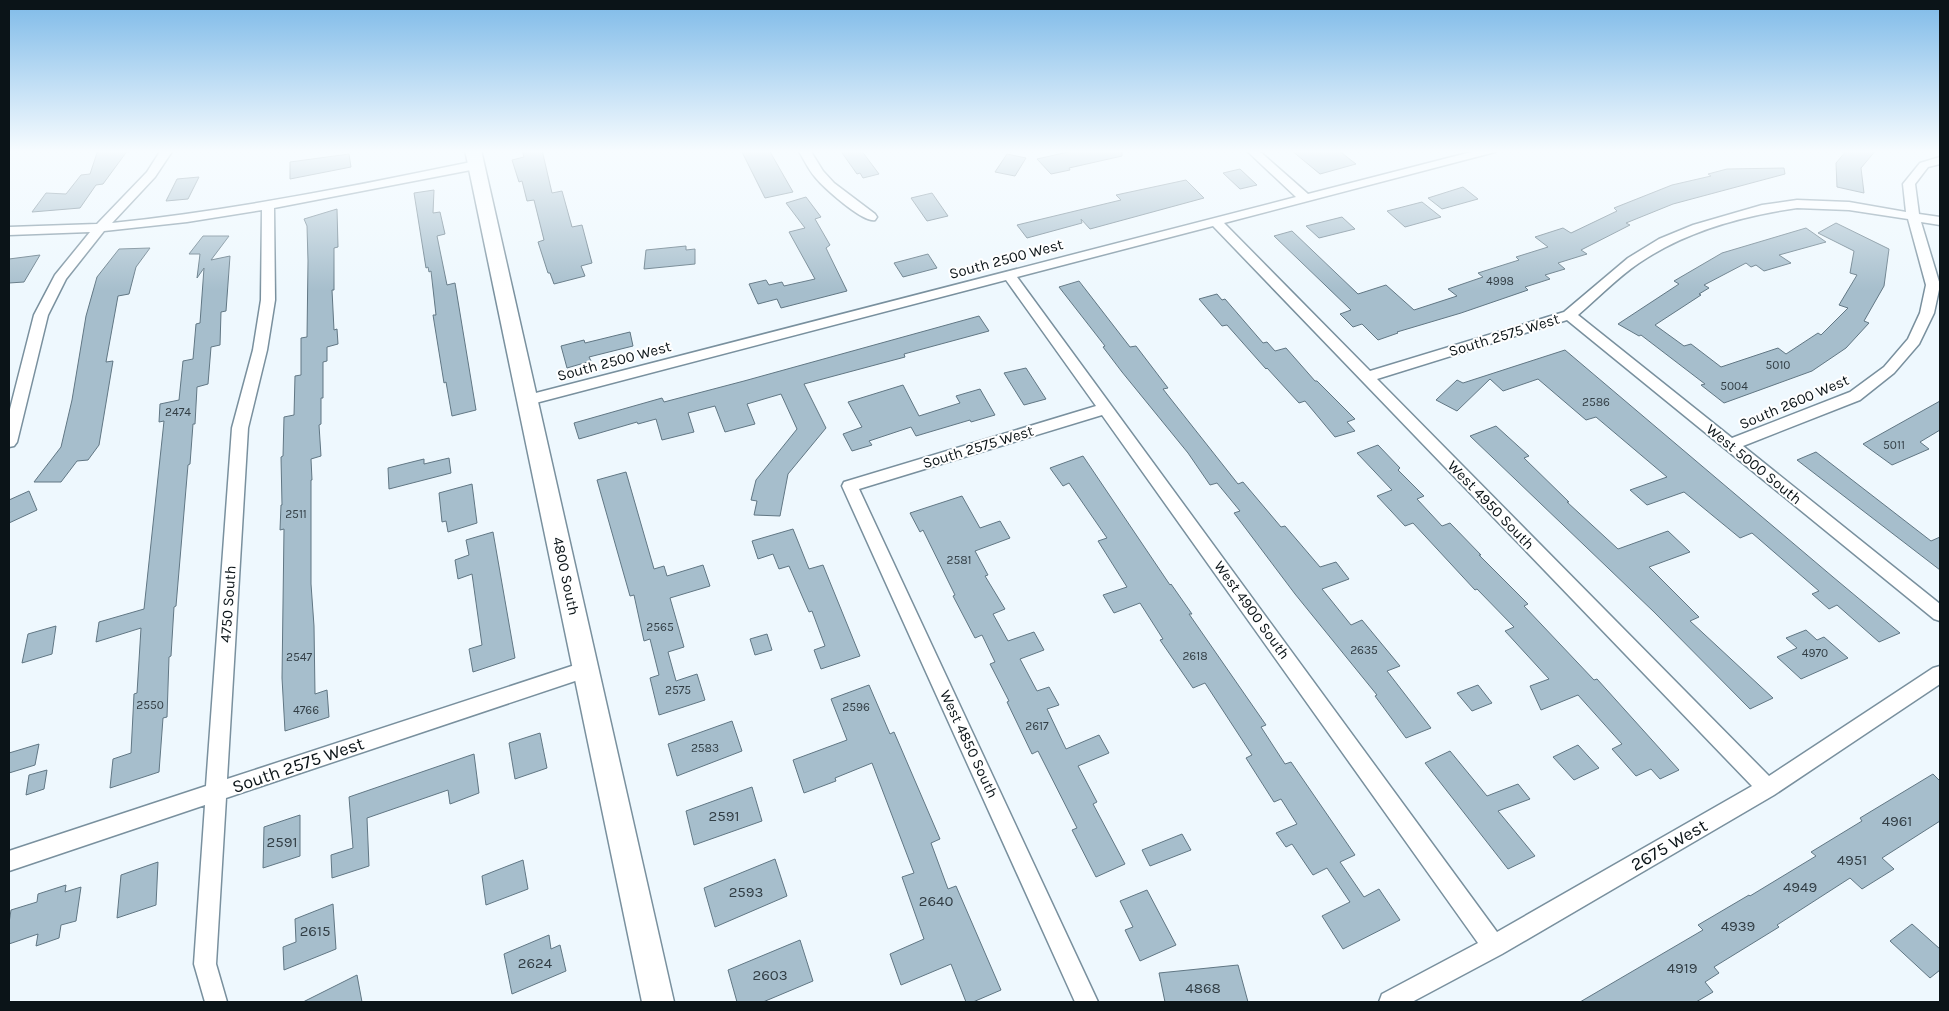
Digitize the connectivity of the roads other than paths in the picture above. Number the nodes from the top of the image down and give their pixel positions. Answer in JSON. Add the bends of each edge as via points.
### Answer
{"nodes":[{"id":1,"x":130,"y":197,"type":"edge"},
{"id":2,"x":305,"y":197,"type":"edge"},
{"id":3,"x":484,"y":197,"type":"edge"},
{"id":4,"x":845,"y":197,"type":"edge"},
{"id":5,"x":1308,"y":197,"type":"edge"},
{"id":6,"x":1911,"y":197,"type":"edge"},
{"id":7,"x":1305,"y":198,"type":"joint"},
{"id":8,"x":268,"y":206,"type":"junction"},
{"id":9,"x":1913,"y":216,"type":"junction"},
{"id":10,"x":871,"y":217,"type":"dead end"},
{"id":11,"x":1940,"y":221,"type":"edge"},
{"id":12,"x":1215,"y":222,"type":"junction"},
{"id":13,"x":100,"y":228,"type":"junction"},
{"id":14,"x":9,"y":231,"type":"edge"},
{"id":15,"x":1009,"y":275,"type":"junction"},
{"id":16,"x":1569,"y":315,"type":"junction"},
{"id":17,"x":1366,"y":377,"type":"junction"},
{"id":18,"x":528,"y":400,"type":"junction"},
{"id":19,"x":1106,"y":408,"type":"junction"},
{"id":20,"x":9,"y":442,"type":"edge"},
{"id":21,"x":1731,"y":445,"type":"junction"},
{"id":22,"x":850,"y":486,"type":"joint"},
{"id":23,"x":1940,"y":614,"type":"edge"},
{"id":24,"x":587,"y":669,"type":"junction"},
{"id":25,"x":1940,"y":674,"type":"edge"},
{"id":26,"x":1767,"y":788,"type":"junction"},
{"id":27,"x":216,"y":793,"type":"junction"},
{"id":28,"x":9,"y":861,"type":"edge"},
{"id":29,"x":1494,"y":946,"type":"junction"},
{"id":30,"x":216,"y":1002,"type":"edge"},
{"id":31,"x":658,"y":1002,"type":"edge"},
{"id":32,"x":1087,"y":1002,"type":"edge"},
{"id":33,"x":1390,"y":1002,"type":"edge"}],
"edges":[{"from":1,"to":13,"type":"street"},
{"from":2,"to":8,"type":"street"},
{"from":3,"to":18,"type":"main road","name":"4800 South"},
{"from":4,"to":10,"type":"street"},
{"from":5,"to":7,"type":"street","name":"South 2500 West"},
{"from":6,"to":9,"type":"street","name":"South 2600 West"},
{"from":7,"to":12,"type":"street","name":"South 2500 West"},
{"from":8,"to":13,"type":"street","via":[[188,219]]},
{"from":8,"to":27,"type":"street","name":"4750 South","via":[[268,300],[260,350],[240,428]]},
{"from":9,"to":11,"type":"street","name":"South 2575 West"},
{"from":9,"to":16,"type":"street","name":"South 2575 West","via":[[1849,206],[1798,204],[1762,209],[1716,222],[1664,242],[1633,261]]},
{"from":9,"to":21,"type":"street","name":"South 2600 West","via":[[1933,285],[1927,313],[1914,342],[1889,370],[1855,396]]},
{"from":12,"to":15,"type":"street","name":"South 2500 West"},
{"from":12,"to":17,"type":"street","name":"West 4950 South"},
{"from":13,"to":14,"type":"street"},
{"from":13,"to":20,"type":"street","via":[[60,278],[41,315]]},
{"from":15,"to":18,"type":"street","name":"South 2500 West"},
{"from":15,"to":19,"type":"street","name":"West 4900 South"},
{"from":16,"to":17,"type":"street","name":"South 2575 West"},
{"from":16,"to":21,"type":"street","name":"West 5000 South"},
{"from":17,"to":26,"type":"street","name":"West 4950 South"},
{"from":18,"to":24,"type":"main road","name":"4800 South"},
{"from":19,"to":22,"type":"street","name":"South 2575 West"},
{"from":19,"to":29,"type":"street","name":"West 4900 South"},
{"from":21,"to":23,"type":"street","name":"West 5000 South"},
{"from":22,"to":32,"type":"street","name":"West 4850 South"},
{"from":24,"to":27,"type":"street","name":"South 2575 West"},
{"from":24,"to":31,"type":"main road","name":"4800 South"},
{"from":25,"to":26,"type":"street","name":"2675 West"},
{"from":26,"to":29,"type":"street","name":"2675 West"},
{"from":27,"to":28,"type":"street","name":"South 2575 West"},
{"from":27,"to":30,"type":"street","name":"4750 South","via":[[205,964]]},
{"from":29,"to":33,"type":"street","name":"2675 West"}]}
